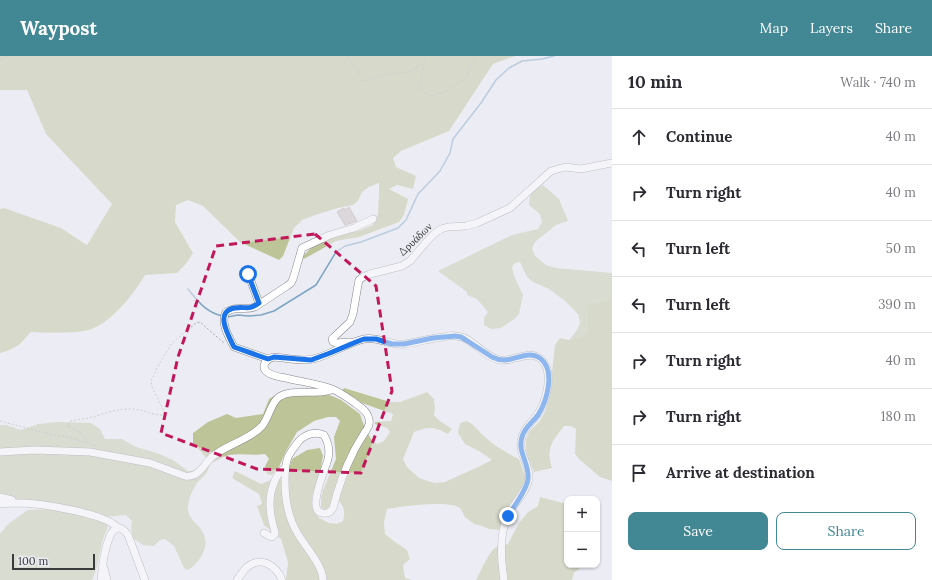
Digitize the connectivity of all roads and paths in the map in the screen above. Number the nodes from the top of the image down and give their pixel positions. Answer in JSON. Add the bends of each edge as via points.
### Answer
{"nodes":[{"id":1,"x":8,"y":56,"type":"edge"},
{"id":2,"x":348,"y":56,"type":"edge"},
{"id":3,"x":476,"y":56,"type":"edge"},
{"id":4,"x":0,"y":60,"type":"edge"},
{"id":5,"x":612,"y":163,"type":"edge"},
{"id":6,"x":373,"y":219,"type":"dead end"},
{"id":7,"x":248,"y":274,"type":"dead end"},
{"id":8,"x":259,"y":303,"type":"junction"},
{"id":9,"x":356,"y":342,"type":"junction"},
{"id":10,"x":234,"y":347,"type":"junction"},
{"id":11,"x":268,"y":359,"type":"junction"},
{"id":12,"x":333,"y":389,"type":"junction"},
{"id":13,"x":0,"y":421,"type":"edge"},
{"id":14,"x":90,"y":444,"type":"junction"},
{"id":15,"x":97,"y":446,"type":"dead end"},
{"id":16,"x":0,"y":452,"type":"edge"},
{"id":17,"x":285,"y":468,"type":"junction"},
{"id":18,"x":0,"y":498,"type":"edge"},
{"id":19,"x":22,"y":503,"type":"junction"},
{"id":20,"x":0,"y":504,"type":"edge"},
{"id":21,"x":118,"y":528,"type":"junction"},
{"id":22,"x":264,"y":533,"type":"dead end"},
{"id":23,"x":103,"y":562,"type":"junction"},
{"id":24,"x":101,"y":580,"type":"edge"},
{"id":25,"x":107,"y":580,"type":"edge"},
{"id":26,"x":145,"y":580,"type":"edge"},
{"id":27,"x":237,"y":580,"type":"edge"},
{"id":28,"x":282,"y":580,"type":"edge"},
{"id":29,"x":323,"y":580,"type":"edge"},
{"id":30,"x":504,"y":580,"type":"edge"}],
"edges":[{"from":1,"to":4,"type":"path"},
{"from":2,"to":3,"type":"path","via":[[364,81],[398,72],[410,72],[425,60],[419,89],[430,96],[444,92],[466,78]]},
{"from":5,"to":9,"type":"street","name":"Δρυάδων","via":[[581,169],[565,167],[551,171],[510,208],[477,223],[441,229],[402,266],[363,277],[359,280],[350,322],[332,339],[336,343]]},
{"from":6,"to":8,"type":"street","via":[[302,248],[291,283]]},
{"from":7,"to":8,"type":"street"},
{"from":8,"to":10,"type":"street","via":[[251,308],[234,308],[226,312],[224,325]]},
{"from":9,"to":11,"type":"street","via":[[311,360],[274,357]]},
{"from":9,"to":30,"type":"street","via":[[376,339],[392,344],[404,344],[455,336],[461,337],[497,359],[530,355],[544,362],[549,376],[542,407],[522,437],[522,455],[528,473],[527,486],[508,516],[501,546]]},
{"from":10,"to":11,"type":"street"},
{"from":10,"to":14,"type":"path","via":[[222,342],[202,323],[196,323],[172,344],[151,381],[164,413],[160,415],[127,408],[70,421],[68,426],[80,432]]},
{"from":11,"to":12,"type":"street","via":[[264,366],[267,372]]},
{"from":12,"to":16,"type":"street","via":[[285,394],[279,397],[263,425],[250,436],[218,452],[199,472],[189,477],[150,463],[90,452]]},
{"from":12,"to":17,"type":"street","via":[[360,406],[370,421],[343,476],[331,511],[324,514],[319,511],[315,501],[328,459],[328,444],[324,435],[310,434],[300,440],[288,456]]},
{"from":13,"to":14,"type":"path"},
{"from":14,"to":15,"type":"path"},
{"from":17,"to":22,"type":"street","via":[[276,477],[270,497],[275,534],[272,537]]},
{"from":17,"to":29,"type":"street","via":[[287,507],[291,520],[297,534],[315,560]]},
{"from":18,"to":19,"type":"street"},
{"from":19,"to":20,"type":"street"},
{"from":19,"to":21,"type":"street","via":[[95,515]]},
{"from":21,"to":23,"type":"street","via":[[112,531]]},
{"from":21,"to":26,"type":"street","via":[[122,528],[128,535]]},
{"from":23,"to":24,"type":"street"},
{"from":23,"to":25,"type":"street"},
{"from":27,"to":28,"type":"street","via":[[246,568],[260,562],[276,569]]}]}
